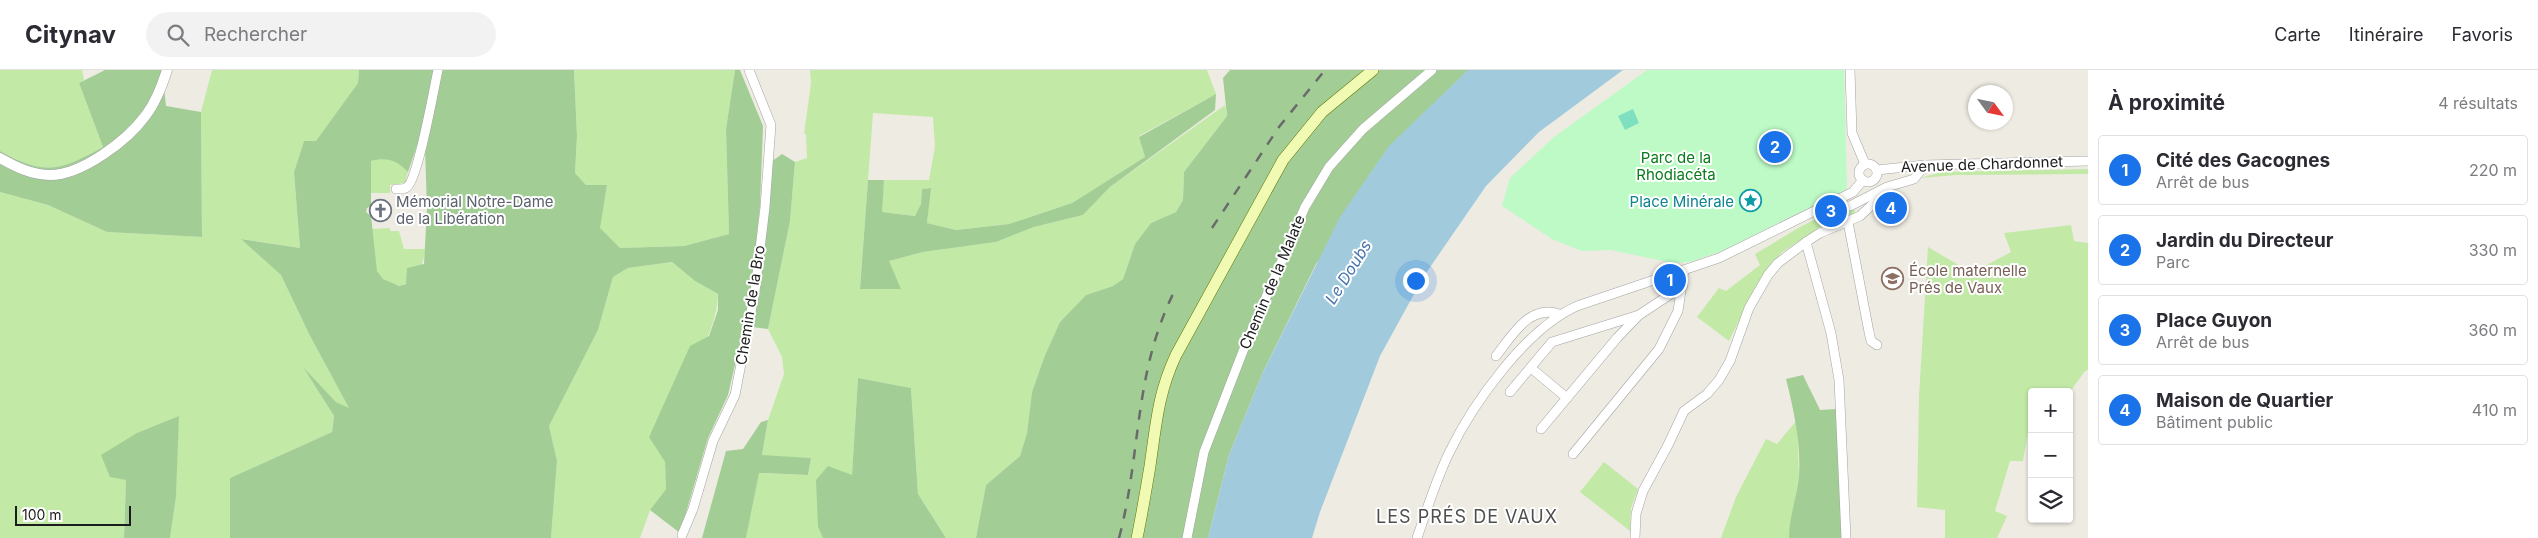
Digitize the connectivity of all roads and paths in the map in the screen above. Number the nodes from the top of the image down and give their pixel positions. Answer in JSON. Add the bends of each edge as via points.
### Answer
{"nodes":[{"id":1,"x":167,"y":70,"type":"edge"},
{"id":2,"x":438,"y":70,"type":"edge"},
{"id":3,"x":748,"y":70,"type":"edge"},
{"id":4,"x":1373,"y":70,"type":"edge"},
{"id":5,"x":1432,"y":70,"type":"edge"},
{"id":6,"x":1850,"y":70,"type":"edge"},
{"id":7,"x":0,"y":158,"type":"edge"},
{"id":8,"x":2088,"y":160,"type":"edge"},
{"id":9,"x":1864,"y":164,"type":"junction"},
{"id":10,"x":1925,"y":165,"type":"junction"},
{"id":11,"x":1877,"y":170,"type":"junction"},
{"id":12,"x":1863,"y":180,"type":"junction"},
{"id":13,"x":396,"y":189,"type":"dead end"},
{"id":14,"x":1874,"y":195,"type":"junction"},
{"id":15,"x":1840,"y":200,"type":"junction"},
{"id":16,"x":1848,"y":222,"type":"junction"},
{"id":17,"x":1806,"y":242,"type":"junction"},
{"id":18,"x":1684,"y":270,"type":"junction"},
{"id":19,"x":1683,"y":286,"type":"junction"},
{"id":20,"x":1559,"y":314,"type":"junction"},
{"id":21,"x":1639,"y":315,"type":"junction"},
{"id":22,"x":1877,"y":345,"type":"dead end"},
{"id":23,"x":1496,"y":356,"type":"dead end"},
{"id":24,"x":1531,"y":368,"type":"junction"},
{"id":25,"x":1510,"y":392,"type":"dead end"},
{"id":26,"x":1567,"y":398,"type":"junction"},
{"id":27,"x":1541,"y":429,"type":"dead end"},
{"id":28,"x":1573,"y":454,"type":"dead end"},
{"id":29,"x":682,"y":535,"type":"dead end"},
{"id":30,"x":1137,"y":538,"type":"edge"},
{"id":31,"x":1187,"y":538,"type":"edge"},
{"id":32,"x":1417,"y":538,"type":"edge"},
{"id":33,"x":1635,"y":538,"type":"edge"},
{"id":34,"x":1846,"y":538,"type":"edge"}],
"edges":[{"from":1,"to":7,"type":"street","via":[[160,90],[137,127],[94,160],[64,173],[50,175],[20,170]]},
{"from":2,"to":13,"type":"street","via":[[409,186]]},
{"from":3,"to":29,"type":"street","name":"Chemin de la Bro","via":[[771,125],[755,291],[735,395],[713,441]]},
{"from":4,"to":30,"type":"main road","via":[[1322,112],[1287,154],[1176,355],[1156,412]]},
{"from":5,"to":31,"type":"street","name":"Chemin de la Malate","via":[[1363,129],[1329,167],[1305,206],[1204,452]]},
{"from":6,"to":9,"type":"street","via":[[1852,133]]},
{"from":8,"to":10,"type":"street","name":"Avenue de Chardonnet"},
{"from":9,"to":11,"type":"street","via":[[1873,165]]},
{"from":9,"to":12,"type":"street","via":[[1859,170]]},
{"from":10,"to":11,"type":"street","name":"Avenue de Chardonnet"},
{"from":10,"to":14,"type":"street","via":[[1914,179],[1887,187]]},
{"from":11,"to":12,"type":"street","via":[[1872,181]]},
{"from":12,"to":15,"type":"street"},
{"from":14,"to":15,"type":"street","via":[[1847,207]]},
{"from":14,"to":16,"type":"street","via":[[1874,202],[1864,213]]},
{"from":15,"to":18,"type":"street","via":[[1719,258]]},
{"from":16,"to":17,"type":"street"},
{"from":16,"to":22,"type":"street","via":[[1871,341]]},
{"from":17,"to":33,"type":"street","via":[[1778,263],[1768,275],[1749,308],[1730,361],[1719,380],[1707,394],[1684,411],[1643,491],[1636,514]]},
{"from":17,"to":34,"type":"street","via":[[1831,333],[1839,380]]},
{"from":18,"to":19,"type":"street"},
{"from":18,"to":20,"type":"street"},
{"from":19,"to":21,"type":"street"},
{"from":19,"to":28,"type":"street","via":[[1678,312],[1659,349]]},
{"from":20,"to":23,"type":"street","via":[[1539,312],[1526,319]]},
{"from":20,"to":32,"type":"street","via":[[1527,342],[1465,425],[1437,480]]},
{"from":21,"to":24,"type":"street","via":[[1552,342]]},
{"from":21,"to":26,"type":"street"},
{"from":24,"to":25,"type":"street"},
{"from":24,"to":26,"type":"street"},
{"from":26,"to":27,"type":"street"}]}
